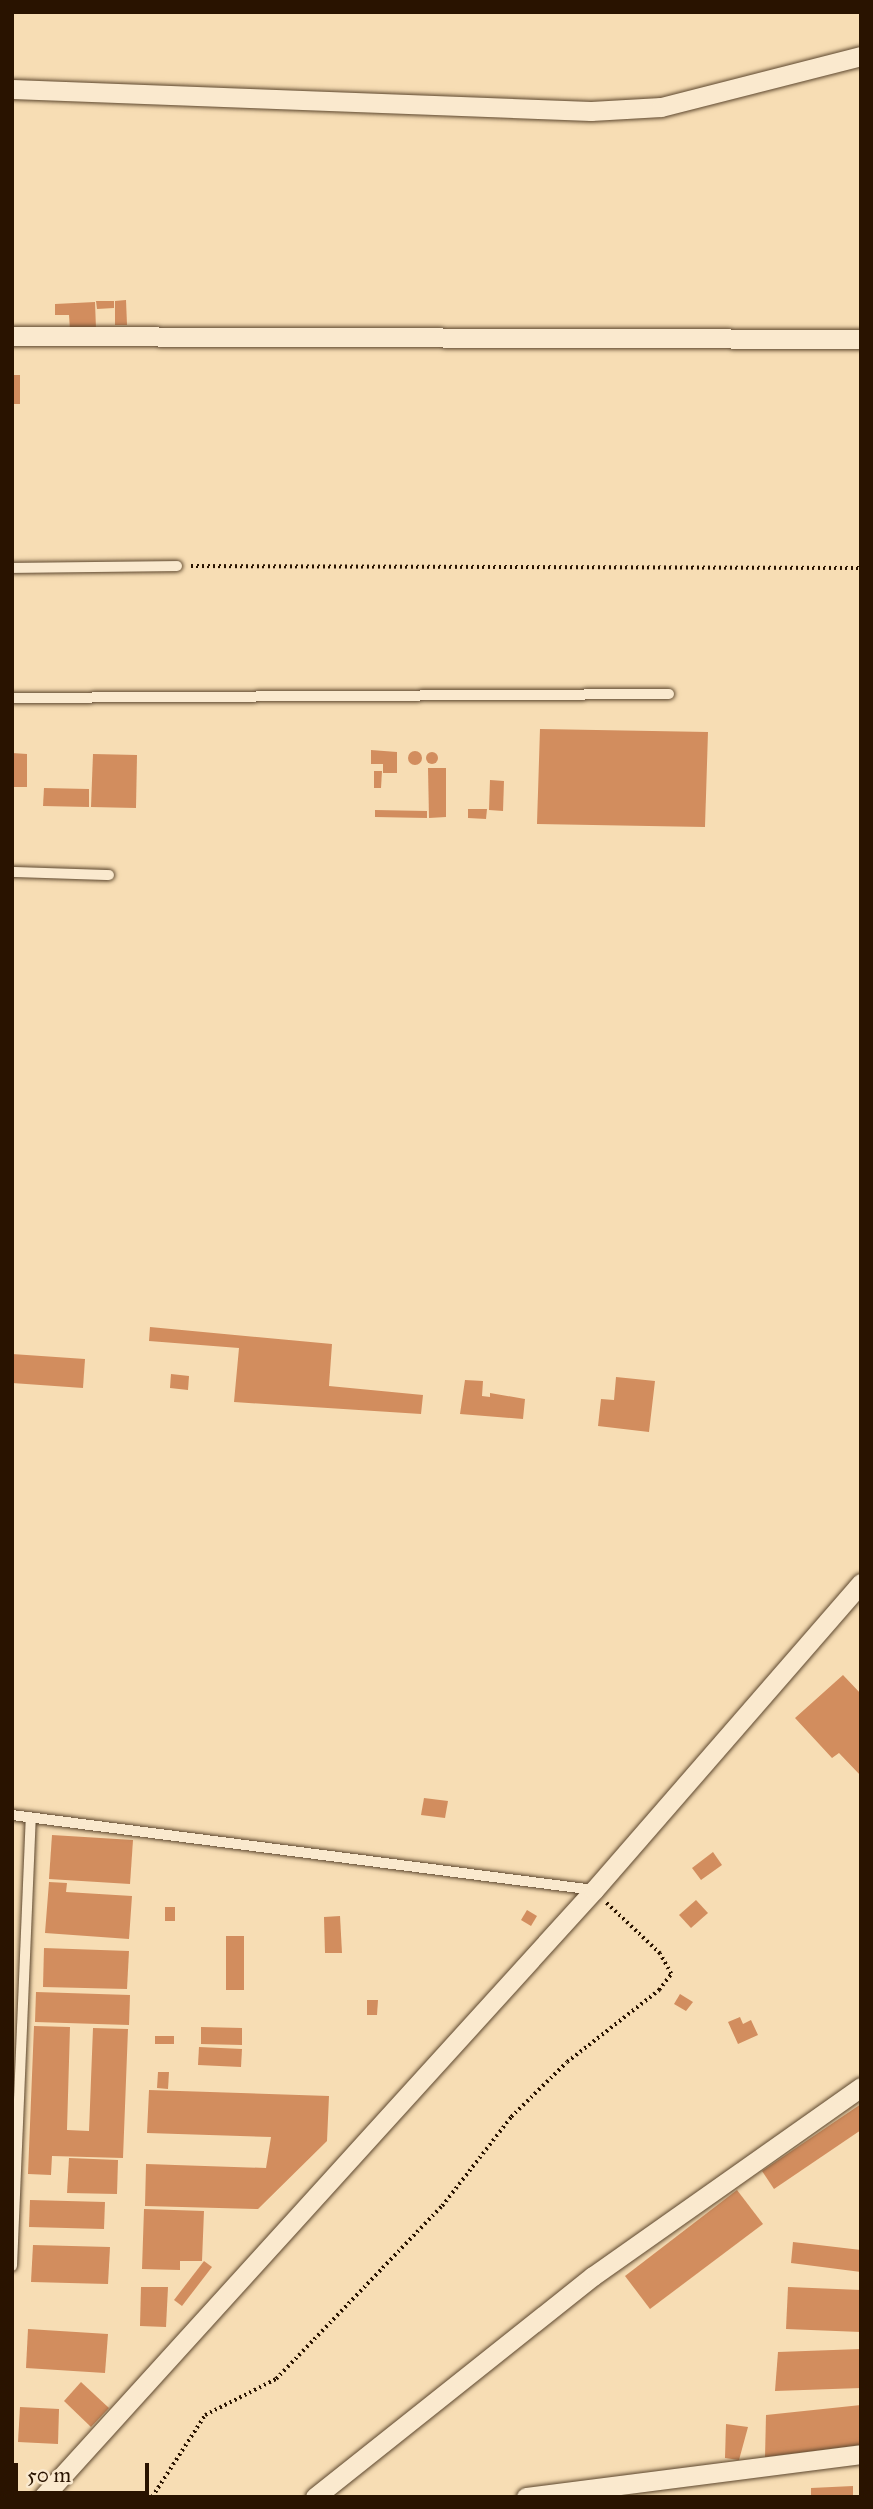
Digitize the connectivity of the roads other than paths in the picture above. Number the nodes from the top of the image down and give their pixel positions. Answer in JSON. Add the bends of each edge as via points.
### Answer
{"nodes":[{"id":1,"x":861,"y":57,"type":"edge"},
{"id":2,"x":12,"y":89,"type":"edge"},
{"id":3,"x":12,"y":336,"type":"edge"},
{"id":4,"x":861,"y":339,"type":"edge"},
{"id":5,"x":177,"y":566,"type":"road end"},
{"id":6,"x":12,"y":568,"type":"edge"},
{"id":7,"x":669,"y":694,"type":"dead end"},
{"id":8,"x":12,"y":698,"type":"edge"},
{"id":9,"x":12,"y":872,"type":"edge"},
{"id":10,"x":110,"y":875,"type":"dead end"},
{"id":11,"x":861,"y":1583,"type":"edge"},
{"id":12,"x":12,"y":1815,"type":"edge"},
{"id":13,"x":31,"y":1818,"type":"junction"},
{"id":14,"x":594,"y":1890,"type":"junction"},
{"id":15,"x":861,"y":2087,"type":"edge"},
{"id":16,"x":12,"y":2266,"type":"edge"},
{"id":17,"x":861,"y":2454,"type":"edge"},
{"id":18,"x":663,"y":2487,"type":"edge"},
{"id":19,"x":43,"y":2497,"type":"edge"},
{"id":20,"x":315,"y":2497,"type":"edge"},
{"id":21,"x":526,"y":2497,"type":"edge"}],
"edges":[{"from":1,"to":2,"type":"street","via":[[661,107],[591,111]]},
{"from":3,"to":4,"type":"street"},
{"from":5,"to":6,"type":"lane"},
{"from":7,"to":8,"type":"lane"},
{"from":9,"to":10,"type":"lane"},
{"from":11,"to":14,"type":"street"},
{"from":12,"to":13,"type":"lane"},
{"from":13,"to":14,"type":"lane"},
{"from":13,"to":16,"type":"lane"},
{"from":14,"to":19,"type":"street"},
{"from":15,"to":20,"type":"street","via":[[593,2276]]},
{"from":17,"to":18,"type":"street"},
{"from":18,"to":21,"type":"street"}]}
